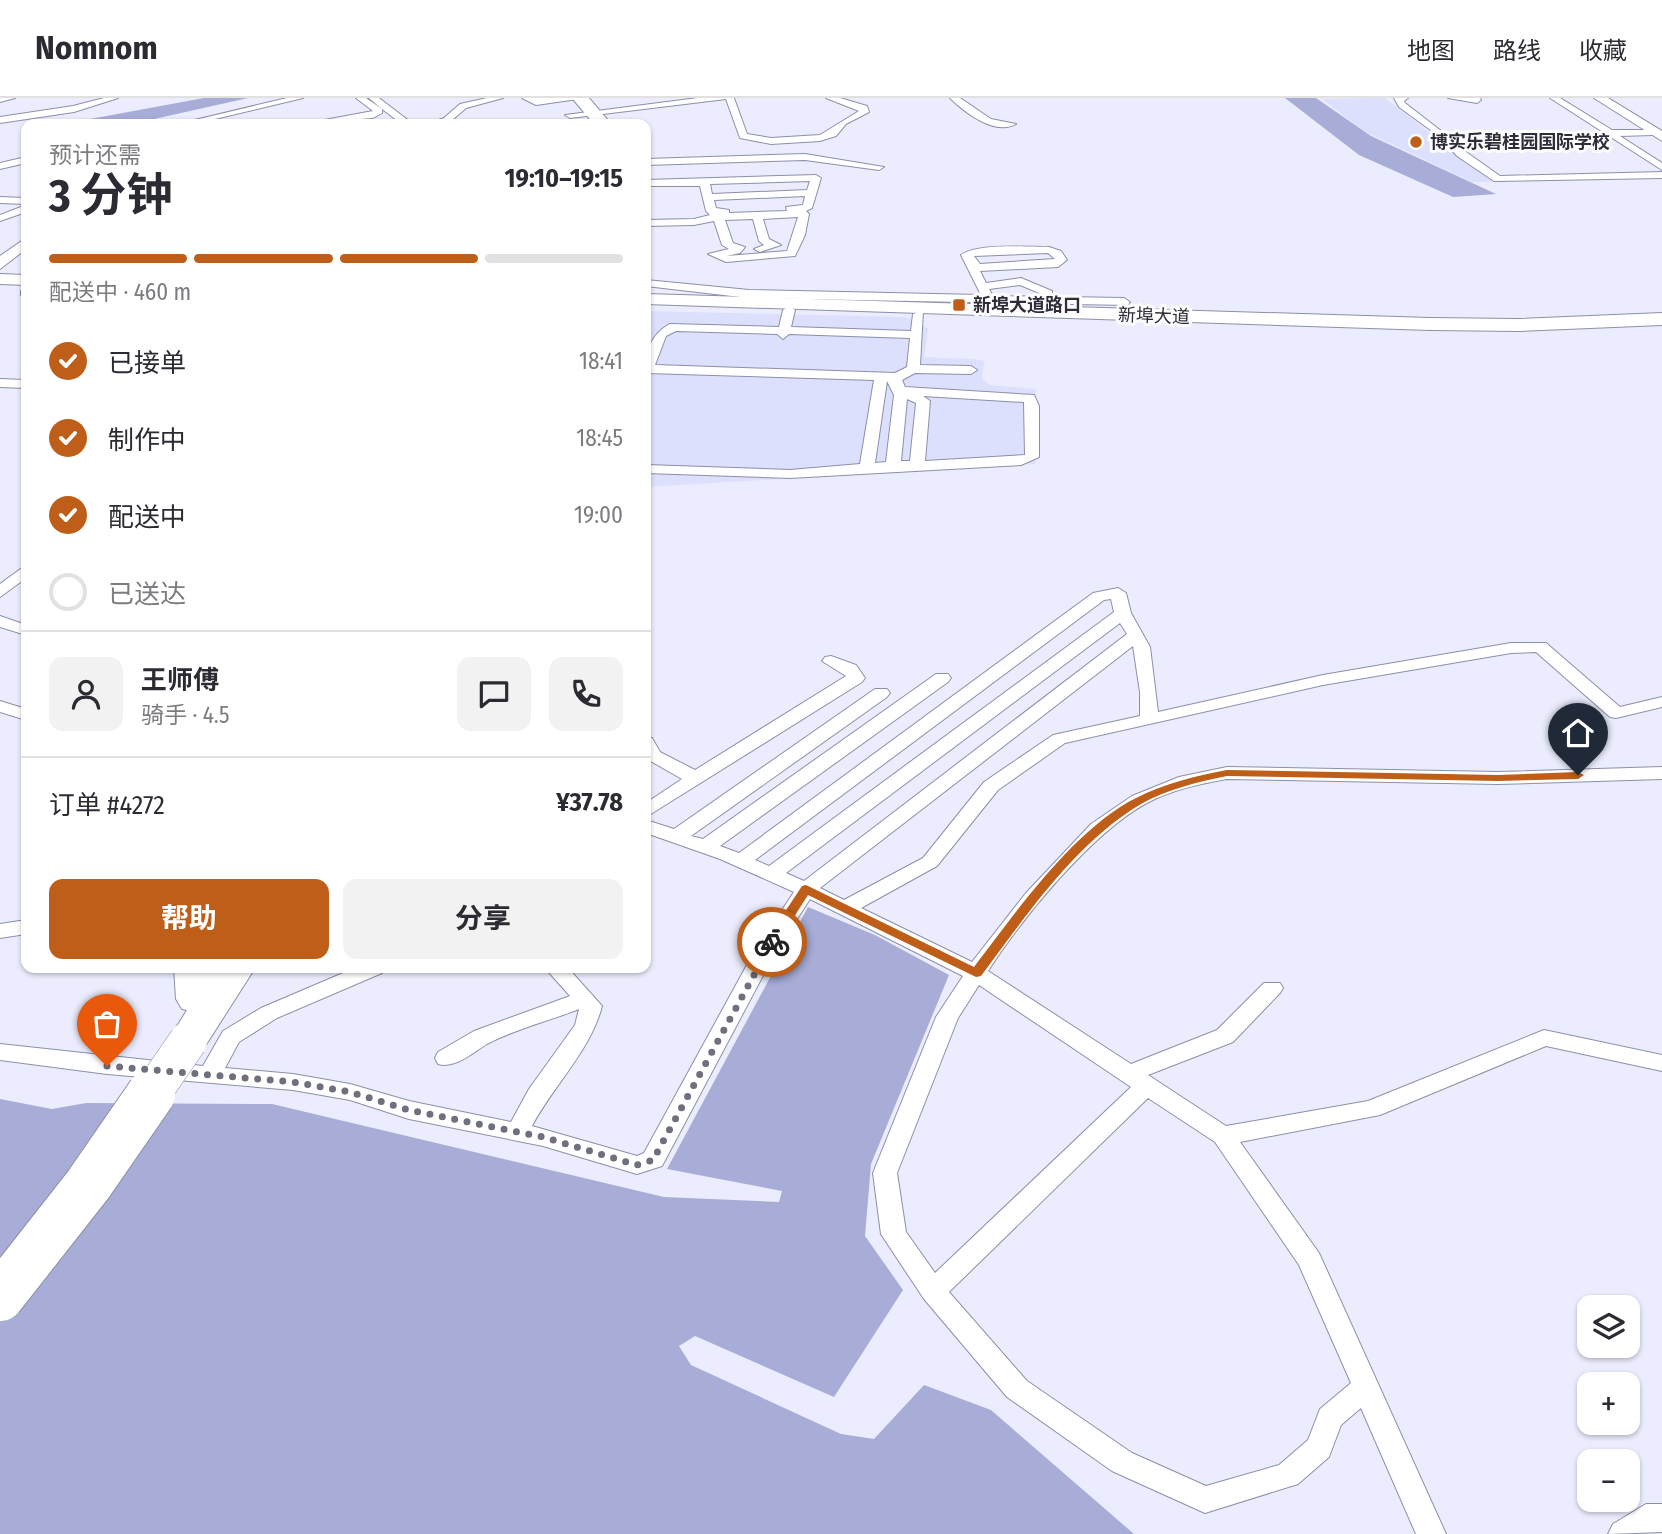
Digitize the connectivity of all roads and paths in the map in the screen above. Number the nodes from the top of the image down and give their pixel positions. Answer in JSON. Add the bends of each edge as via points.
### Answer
{"nodes":[{"id":1,"x":11,"y":98,"type":"edge"},
{"id":2,"x":114,"y":98,"type":"edge"},
{"id":3,"x":299,"y":98,"type":"edge"},
{"id":4,"x":360,"y":98,"type":"edge"},
{"id":5,"x":373,"y":98,"type":"edge"},
{"id":6,"x":499,"y":98,"type":"edge"},
{"id":7,"x":526,"y":98,"type":"edge"},
{"id":8,"x":580,"y":98,"type":"edge"},
{"id":9,"x":716,"y":98,"type":"edge"},
{"id":10,"x":722,"y":98,"type":"edge"},
{"id":11,"x":730,"y":98,"type":"edge"},
{"id":12,"x":830,"y":98,"type":"edge"},
{"id":13,"x":954,"y":98,"type":"edge"},
{"id":14,"x":1404,"y":98,"type":"edge"},
{"id":15,"x":1452,"y":98,"type":"edge"},
{"id":16,"x":1488,"y":98,"type":"edge"},
{"id":17,"x":1554,"y":98,"type":"edge"},
{"id":18,"x":1600,"y":98,"type":"edge"},
{"id":19,"x":0,"y":99,"type":"edge"},
{"id":20,"x":559,"y":99,"type":"edge"},
{"id":21,"x":1475,"y":99,"type":"edge"},
{"id":22,"x":598,"y":118,"type":"edge"},
{"id":23,"x":205,"y":119,"type":"edge"},
{"id":24,"x":337,"y":119,"type":"edge"},
{"id":25,"x":401,"y":119,"type":"edge"},
{"id":26,"x":448,"y":119,"type":"edge"},
{"id":27,"x":574,"y":119,"type":"edge"},
{"id":28,"x":0,"y":120,"type":"edge"},
{"id":29,"x":1011,"y":124,"type":"dead end"},
{"id":30,"x":1610,"y":133,"type":"junction"},
{"id":31,"x":1658,"y":134,"type":"edge"},
{"id":32,"x":1452,"y":144,"type":"junction"},
{"id":33,"x":1498,"y":149,"type":"dead end"},
{"id":34,"x":21,"y":161,"type":"edge"},
{"id":35,"x":651,"y":162,"type":"edge"},
{"id":36,"x":11,"y":163,"type":"junction"},
{"id":37,"x":0,"y":166,"type":"edge"},
{"id":38,"x":21,"y":166,"type":"edge"},
{"id":39,"x":879,"y":167,"type":"dead end"},
{"id":40,"x":1662,"y":167,"type":"edge"},
{"id":41,"x":1662,"y":175,"type":"edge"},
{"id":42,"x":697,"y":181,"type":"junction"},
{"id":43,"x":651,"y":183,"type":"edge"},
{"id":44,"x":811,"y":193,"type":"junction"},
{"id":45,"x":0,"y":200,"type":"edge"},
{"id":46,"x":21,"y":201,"type":"edge"},
{"id":47,"x":711,"y":204,"type":"junction"},
{"id":48,"x":21,"y":211,"type":"edge"},
{"id":49,"x":737,"y":216,"type":"junction"},
{"id":50,"x":757,"y":216,"type":"junction"},
{"id":51,"x":0,"y":218,"type":"edge"},
{"id":52,"x":651,"y":223,"type":"edge"},
{"id":53,"x":777,"y":230,"type":"junction"},
{"id":54,"x":21,"y":246,"type":"edge"},
{"id":55,"x":738,"y":246,"type":"junction"},
{"id":56,"x":753,"y":257,"type":"junction"},
{"id":57,"x":0,"y":264,"type":"edge"},
{"id":58,"x":976,"y":267,"type":"junction"},
{"id":59,"x":0,"y":278,"type":"edge"},
{"id":60,"x":21,"y":284,"type":"edge"},
{"id":61,"x":651,"y":284,"type":"edge"},
{"id":62,"x":981,"y":286,"type":"junction"},
{"id":63,"x":1048,"y":293,"type":"dead end"},
{"id":64,"x":651,"y":299,"type":"edge"},
{"id":65,"x":989,"y":300,"type":"junction"},
{"id":66,"x":651,"y":306,"type":"edge"},
{"id":67,"x":1083,"y":314,"type":"junction"},
{"id":68,"x":1662,"y":319,"type":"edge"},
{"id":69,"x":655,"y":323,"type":"dead end"},
{"id":70,"x":785,"y":324,"type":"junction"},
{"id":71,"x":918,"y":326,"type":"junction"},
{"id":72,"x":1662,"y":326,"type":"edge"},
{"id":73,"x":651,"y":357,"type":"edge"},
{"id":74,"x":651,"y":369,"type":"edge"},
{"id":75,"x":913,"y":369,"type":"junction"},
{"id":76,"x":971,"y":370,"type":"dead end"},
{"id":77,"x":881,"y":376,"type":"junction"},
{"id":78,"x":0,"y":383,"type":"edge"},
{"id":79,"x":21,"y":384,"type":"edge"},
{"id":80,"x":898,"y":384,"type":"junction"},
{"id":81,"x":893,"y":466,"type":"junction"},
{"id":82,"x":917,"y":466,"type":"junction"},
{"id":83,"x":867,"y":468,"type":"junction"},
{"id":84,"x":651,"y":469,"type":"edge"},
{"id":85,"x":790,"y":474,"type":"junction"},
{"id":86,"x":651,"y":483,"type":"edge"},
{"id":87,"x":21,"y":574,"type":"edge"},
{"id":88,"x":0,"y":592,"type":"edge"},
{"id":89,"x":1123,"y":614,"type":"junction"},
{"id":90,"x":12,"y":625,"type":"edge"},
{"id":91,"x":1136,"y":635,"type":"junction"},
{"id":92,"x":0,"y":642,"type":"edge"},
{"id":93,"x":831,"y":661,"type":"dead end"},
{"id":94,"x":856,"y":678,"type":"junction"},
{"id":95,"x":942,"y":678,"type":"dead end"},
{"id":96,"x":881,"y":693,"type":"junction"},
{"id":97,"x":1662,"y":702,"type":"edge"},
{"id":98,"x":907,"y":703,"type":"junction"},
{"id":99,"x":0,"y":707,"type":"edge"},
{"id":100,"x":942,"y":712,"type":"junction"},
{"id":101,"x":21,"y":713,"type":"edge"},
{"id":102,"x":1149,"y":719,"type":"junction"},
{"id":103,"x":972,"y":724,"type":"junction"},
{"id":104,"x":999,"y":741,"type":"junction"},
{"id":105,"x":651,"y":751,"type":"edge"},
{"id":106,"x":1035,"y":755,"type":"junction"},
{"id":107,"x":1662,"y":773,"type":"edge"},
{"id":108,"x":695,"y":778,"type":"junction"},
{"id":109,"x":651,"y":808,"type":"edge"},
{"id":110,"x":651,"y":828,"type":"edge"},
{"id":111,"x":678,"y":836,"type":"junction"},
{"id":112,"x":705,"y":847,"type":"junction"},
{"id":113,"x":741,"y":861,"type":"junction"},
{"id":114,"x":771,"y":874,"type":"junction"},
{"id":115,"x":806,"y":889,"type":"junction"},
{"id":116,"x":847,"y":908,"type":"junction"},
{"id":117,"x":21,"y":928,"type":"edge"},
{"id":118,"x":0,"y":931,"type":"edge"},
{"id":119,"x":232,"y":973,"type":"edge"},
{"id":120,"x":249,"y":973,"type":"edge"},
{"id":121,"x":360,"y":973,"type":"edge"},
{"id":122,"x":561,"y":973,"type":"edge"},
{"id":123,"x":976,"y":973,"type":"junction"},
{"id":124,"x":1272,"y":988,"type":"dead end"},
{"id":125,"x":585,"y":999,"type":"junction"},
{"id":126,"x":196,"y":1016,"type":"edge"},
{"id":127,"x":0,"y":1052,"type":"edge"},
{"id":128,"x":446,"y":1058,"type":"dead end"},
{"id":129,"x":1662,"y":1063,"type":"edge"},
{"id":130,"x":1138,"y":1079,"type":"junction"},
{"id":131,"x":517,"y":1132,"type":"junction"},
{"id":132,"x":1223,"y":1136,"type":"junction"},
{"id":133,"x":0,"y":1263,"type":"edge"},
{"id":134,"x":933,"y":1291,"type":"junction"},
{"id":135,"x":0,"y":1297,"type":"edge"},
{"id":136,"x":1366,"y":1387,"type":"junction"},
{"id":137,"x":1662,"y":1518,"type":"edge"},
{"id":138,"x":1430,"y":1534,"type":"edge"},
{"id":139,"x":1623,"y":1534,"type":"edge"}],
"edges":[{"from":1,"to":19,"type":"street"},
{"from":2,"to":28,"type":"street"},
{"from":3,"to":23,"type":"street"},
{"from":4,"to":24,"type":"street","via":[[378,112]]},
{"from":5,"to":25,"type":"street"},
{"from":6,"to":26,"type":"street","via":[[463,106]]},
{"from":7,"to":20,"type":"street","via":[[536,102]]},
{"from":8,"to":20,"type":"street"},
{"from":8,"to":22,"type":"highway"},
{"from":9,"to":10,"type":"street"},
{"from":9,"to":22,"type":"street"},
{"from":11,"to":12,"type":"street","via":[[743,136],[757,140],[825,137],[863,112],[860,104]]},
{"from":13,"to":29,"type":"street","via":[[989,122]]},
{"from":14,"to":32,"type":"street","via":[[1398,101]]},
{"from":15,"to":21,"type":"street"},
{"from":16,"to":21,"type":"street"},
{"from":17,"to":30,"type":"street"},
{"from":18,"to":31,"type":"street"},
{"from":20,"to":27,"type":"highway"},
{"from":22,"to":27,"type":"street"},
{"from":30,"to":31,"type":"street"},
{"from":30,"to":40,"type":"street"},
{"from":32,"to":33,"type":"street","via":[[1490,143]]},
{"from":32,"to":41,"type":"street","via":[[1498,179]]},
{"from":34,"to":36,"type":"street"},
{"from":35,"to":39,"type":"street","via":[[806,157]]},
{"from":36,"to":37,"type":"street"},
{"from":36,"to":38,"type":"street"},
{"from":42,"to":43,"type":"street"},
{"from":42,"to":44,"type":"street","via":[[807,176],[816,178]]},
{"from":42,"to":47,"type":"street","via":[[705,184]]},
{"from":44,"to":47,"type":"street"},
{"from":44,"to":47,"type":"street"},
{"from":45,"to":46,"type":"street"},
{"from":47,"to":49,"type":"street"},
{"from":47,"to":52,"type":"street","via":[[694,222]]},
{"from":47,"to":55,"type":"street","via":[[728,245]]},
{"from":48,"to":51,"type":"street"},
{"from":49,"to":50,"type":"street"},
{"from":49,"to":55,"type":"street","via":[[744,243]]},
{"from":50,"to":53,"type":"street"},
{"from":50,"to":53,"type":"street","via":[[764,241]]},
{"from":53,"to":56,"type":"street","via":[[771,249],[752,250]]},
{"from":53,"to":56,"type":"street","via":[[804,214],[791,254]]},
{"from":54,"to":57,"type":"street"},
{"from":55,"to":56,"type":"street","via":[[738,251],[718,251],[714,256]]},
{"from":58,"to":58,"type":"street","via":[[1054,265],[1060,260],[1049,250],[967,255]]},
{"from":58,"to":62,"type":"street","via":[[973,272]]},
{"from":59,"to":60,"type":"main road"},
{"from":61,"to":65,"type":"street","via":[[749,295]]},
{"from":62,"to":63,"type":"street","via":[[1026,280]]},
{"from":62,"to":65,"type":"street"},
{"from":64,"to":67,"type":"main road","name":"新埠大道"},
{"from":65,"to":67,"type":"street","via":[[1124,302]]},
{"from":66,"to":70,"type":"main road","name":"新埠大道"},
{"from":67,"to":68,"type":"main road","name":"新埠大道","via":[[1482,325]]},
{"from":69,"to":70,"type":"street","via":[[665,319]]},
{"from":70,"to":71,"type":"main road","name":"新埠大道"},
{"from":70,"to":73,"type":"street","via":[[674,327],[661,334]]},
{"from":71,"to":72,"type":"main road","name":"新埠大道","via":[[1479,332]]},
{"from":71,"to":75,"type":"street"},
{"from":74,"to":77,"type":"street"},
{"from":75,"to":76,"type":"street"},
{"from":75,"to":80,"type":"street"},
{"from":77,"to":80,"type":"street"},
{"from":77,"to":83,"type":"street"},
{"from":78,"to":79,"type":"street"},
{"from":80,"to":81,"type":"street"},
{"from":80,"to":82,"type":"street","via":[[923,401]]},
{"from":80,"to":82,"type":"street","via":[[1017,396],[1029,398],[1032,406],[1032,457]]},
{"from":81,"to":82,"type":"street"},
{"from":81,"to":83,"type":"street"},
{"from":83,"to":85,"type":"street"},
{"from":84,"to":85,"type":"street"},
{"from":85,"to":86,"type":"street"},
{"from":87,"to":88,"type":"street"},
{"from":89,"to":91,"type":"street"},
{"from":89,"to":100,"type":"street","via":[[1118,593],[1099,596]]},
{"from":89,"to":103,"type":"street"},
{"from":90,"to":92,"type":"street"},
{"from":91,"to":102,"type":"street","via":[[1149,692]]},
{"from":91,"to":104,"type":"street"},
{"from":93,"to":94,"type":"street","via":[[850,669]]},
{"from":94,"to":96,"type":"street"},
{"from":94,"to":108,"type":"street"},
{"from":95,"to":98,"type":"street"},
{"from":96,"to":98,"type":"street"},
{"from":96,"to":111,"type":"street"},
{"from":97,"to":102,"type":"street","via":[[1616,713],[1540,647],[1323,680]]},
{"from":98,"to":100,"type":"street"},
{"from":98,"to":112,"type":"street"},
{"from":99,"to":101,"type":"street"},
{"from":100,"to":103,"type":"street"},
{"from":100,"to":113,"type":"street"},
{"from":102,"to":106,"type":"street","via":[[1059,739]]},
{"from":103,"to":104,"type":"street"},
{"from":103,"to":114,"type":"street"},
{"from":104,"to":106,"type":"street"},
{"from":104,"to":115,"type":"street"},
{"from":105,"to":108,"type":"street"},
{"from":106,"to":116,"type":"street","via":[[991,786],[930,862]]},
{"from":107,"to":123,"type":"street","via":[[1498,778],[1227,773],[1186,781],[1139,800],[1098,828],[1033,898]]},
{"from":108,"to":109,"type":"street"},
{"from":110,"to":111,"type":"street"},
{"from":111,"to":112,"type":"street"},
{"from":112,"to":113,"type":"street"},
{"from":113,"to":114,"type":"street"},
{"from":114,"to":115,"type":"street"},
{"from":115,"to":116,"type":"street"},
{"from":115,"to":131,"type":"street","via":[[765,952],[653,1160],[637,1165]]},
{"from":116,"to":123,"type":"street"},
{"from":117,"to":118,"type":"street"},
{"from":119,"to":126,"type":"highway"},
{"from":120,"to":126,"type":"highway","via":[[222,1004]]},
{"from":121,"to":126,"type":"street","via":[[269,1013],[230,1037]]},
{"from":122,"to":125,"type":"street"},
{"from":123,"to":130,"type":"street"},
{"from":123,"to":134,"type":"street","via":[[947,1017],[885,1173],[894,1234]]},
{"from":124,"to":130,"type":"street","via":[[1225,1036]]},
{"from":125,"to":128,"type":"street","via":[[482,1037]]},
{"from":125,"to":131,"type":"street","via":[[591,1006],[586,1026]]},
{"from":126,"to":127,"type":"street"},
{"from":126,"to":131,"type":"street","via":[[293,1082]]},
{"from":126,"to":133,"type":"highway"},
{"from":126,"to":135,"type":"highway","bridge":true,"via":[[96,1175]]},
{"from":129,"to":132,"type":"street","via":[[1544,1038],[1372,1109]]},
{"from":130,"to":132,"type":"street"},
{"from":130,"to":134,"type":"street"},
{"from":132,"to":136,"type":"street","via":[[1310,1260]]},
{"from":134,"to":136,"type":"street","via":[[1017,1389],[1122,1462],[1205,1500],[1288,1475],[1319,1448],[1330,1418]]},
{"from":136,"to":138,"type":"street"},
{"from":137,"to":139,"type":"street","via":[[1646,1518]]}]}
